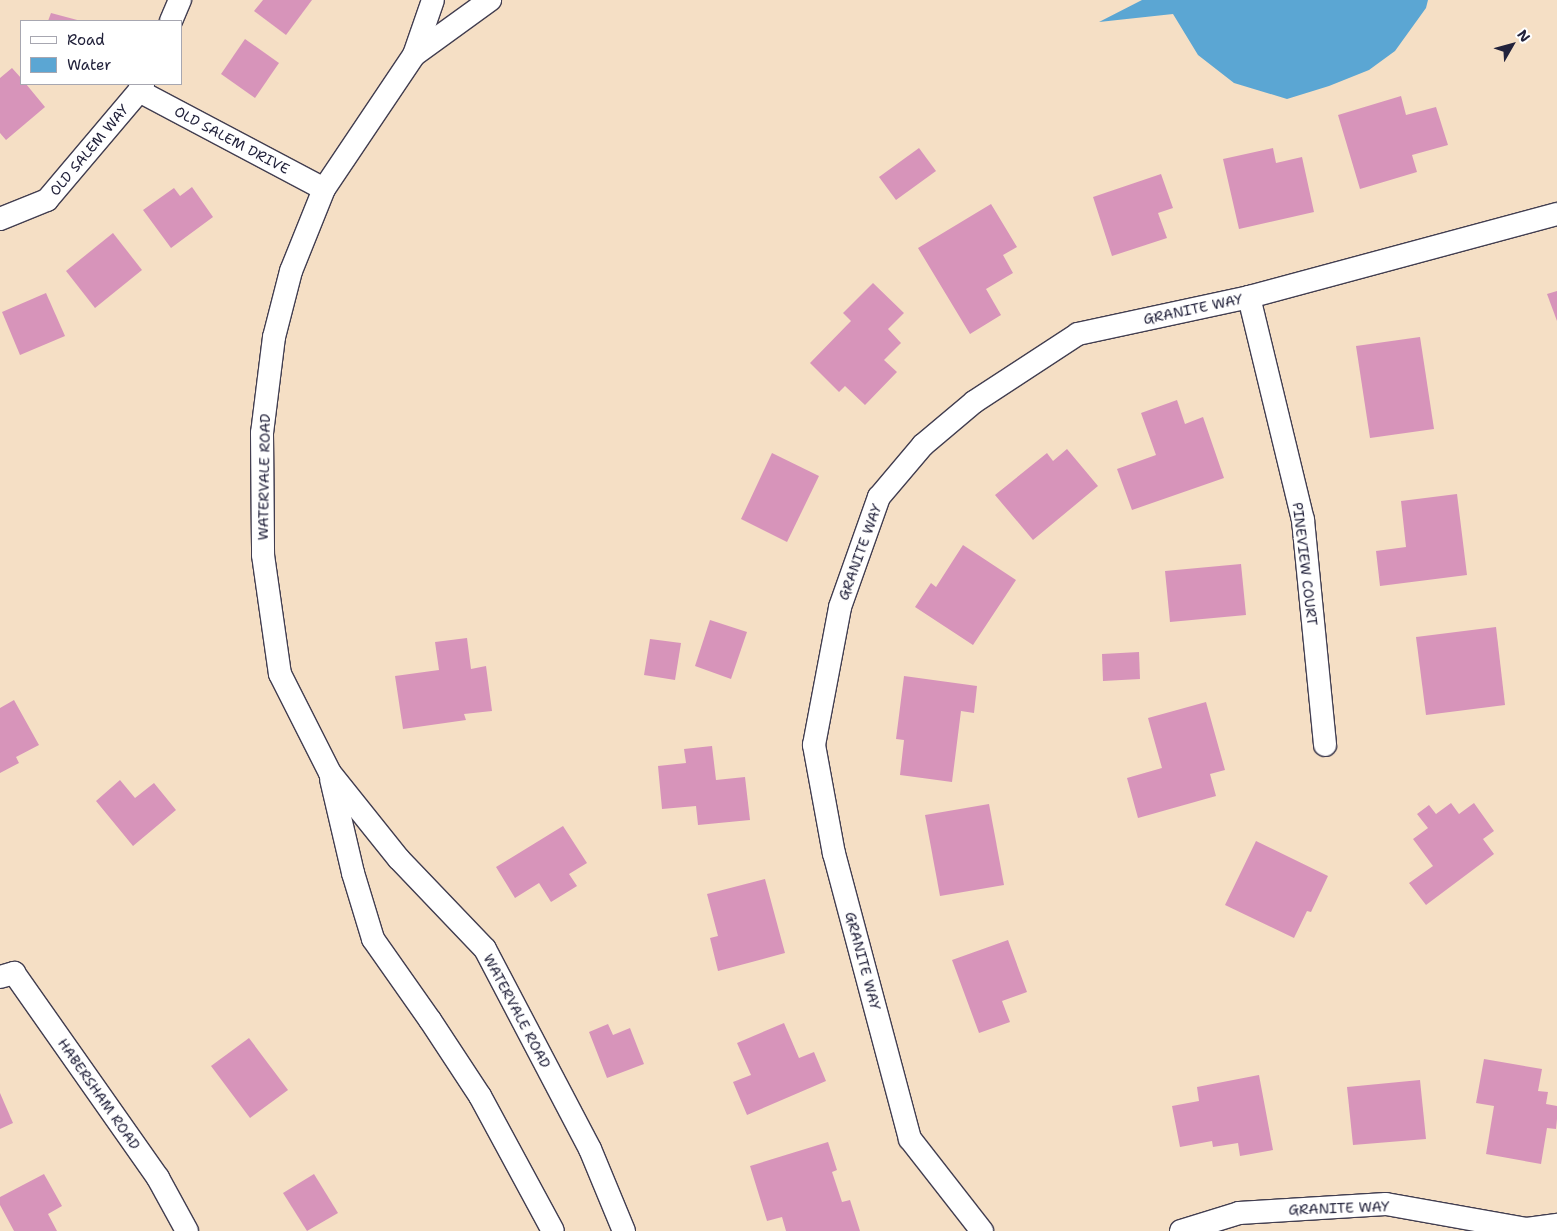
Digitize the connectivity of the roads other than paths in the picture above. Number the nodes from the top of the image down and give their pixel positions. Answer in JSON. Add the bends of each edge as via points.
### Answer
{"nodes":[{"id":1,"x":180,"y":0,"type":"edge"},
{"id":2,"x":433,"y":0,"type":"edge"},
{"id":3,"x":490,"y":0,"type":"edge"},
{"id":4,"x":171,"y":20,"type":"edge"},
{"id":5,"x":414,"y":55,"type":"junction"},
{"id":6,"x":141,"y":87,"type":"edge"},
{"id":7,"x":324,"y":189,"type":"junction"},
{"id":8,"x":1557,"y":214,"type":"edge"},
{"id":9,"x":0,"y":219,"type":"edge"},
{"id":10,"x":1249,"y":297,"type":"junction"},
{"id":11,"x":1325,"y":746,"type":"dead end"},
{"id":12,"x":330,"y":773,"type":"junction"},
{"id":13,"x":0,"y":977,"type":"edge"},
{"id":14,"x":1557,"y":1225,"type":"edge"},
{"id":15,"x":187,"y":1231,"type":"edge"},
{"id":16,"x":553,"y":1231,"type":"edge"},
{"id":17,"x":624,"y":1231,"type":"edge"},
{"id":18,"x":982,"y":1231,"type":"edge"},
{"id":19,"x":1180,"y":1231,"type":"edge"}],
"edges":[{"from":1,"to":4,"type":"street"},
{"from":2,"to":5,"type":"street","name":"WATERVALE ROAD"},
{"from":3,"to":5,"type":"street","name":"WATERVALE ROAD"},
{"from":5,"to":7,"type":"street","name":"WATERVALE ROAD"},
{"from":6,"to":7,"type":"street","name":"OLD SALEM DRIVE"},
{"from":6,"to":9,"type":"street","name":"OLD SALEM WAY","via":[[47,200]]},
{"from":7,"to":12,"type":"street","name":"WATERVALE ROAD","via":[[291,271],[274,337],[262,433],[264,555],[280,674]]},
{"from":8,"to":10,"type":"street","name":"GRANITE WAY"},
{"from":10,"to":11,"type":"street","name":"PINEVIEW COURT","via":[[1303,520]]},
{"from":10,"to":18,"type":"street","name":"GRANITE WAY","via":[[1078,334],[974,402],[923,445],[879,497],[840,607],[814,745],[834,854],[910,1139]]},
{"from":12,"to":16,"type":"street","name":"WATERVALE ROAD","via":[[353,873],[373,939],[480,1096]]},
{"from":12,"to":17,"type":"street","name":"WATERVALE ROAD","via":[[399,859],[485,949],[590,1149]]},
{"from":13,"to":15,"type":"street","name":"HABERSHAM ROAD","via":[[14,972],[158,1178]]},
{"from":14,"to":19,"type":"street","name":"GRANITE WAY","via":[[1527,1230],[1386,1204],[1239,1213]]}]}
